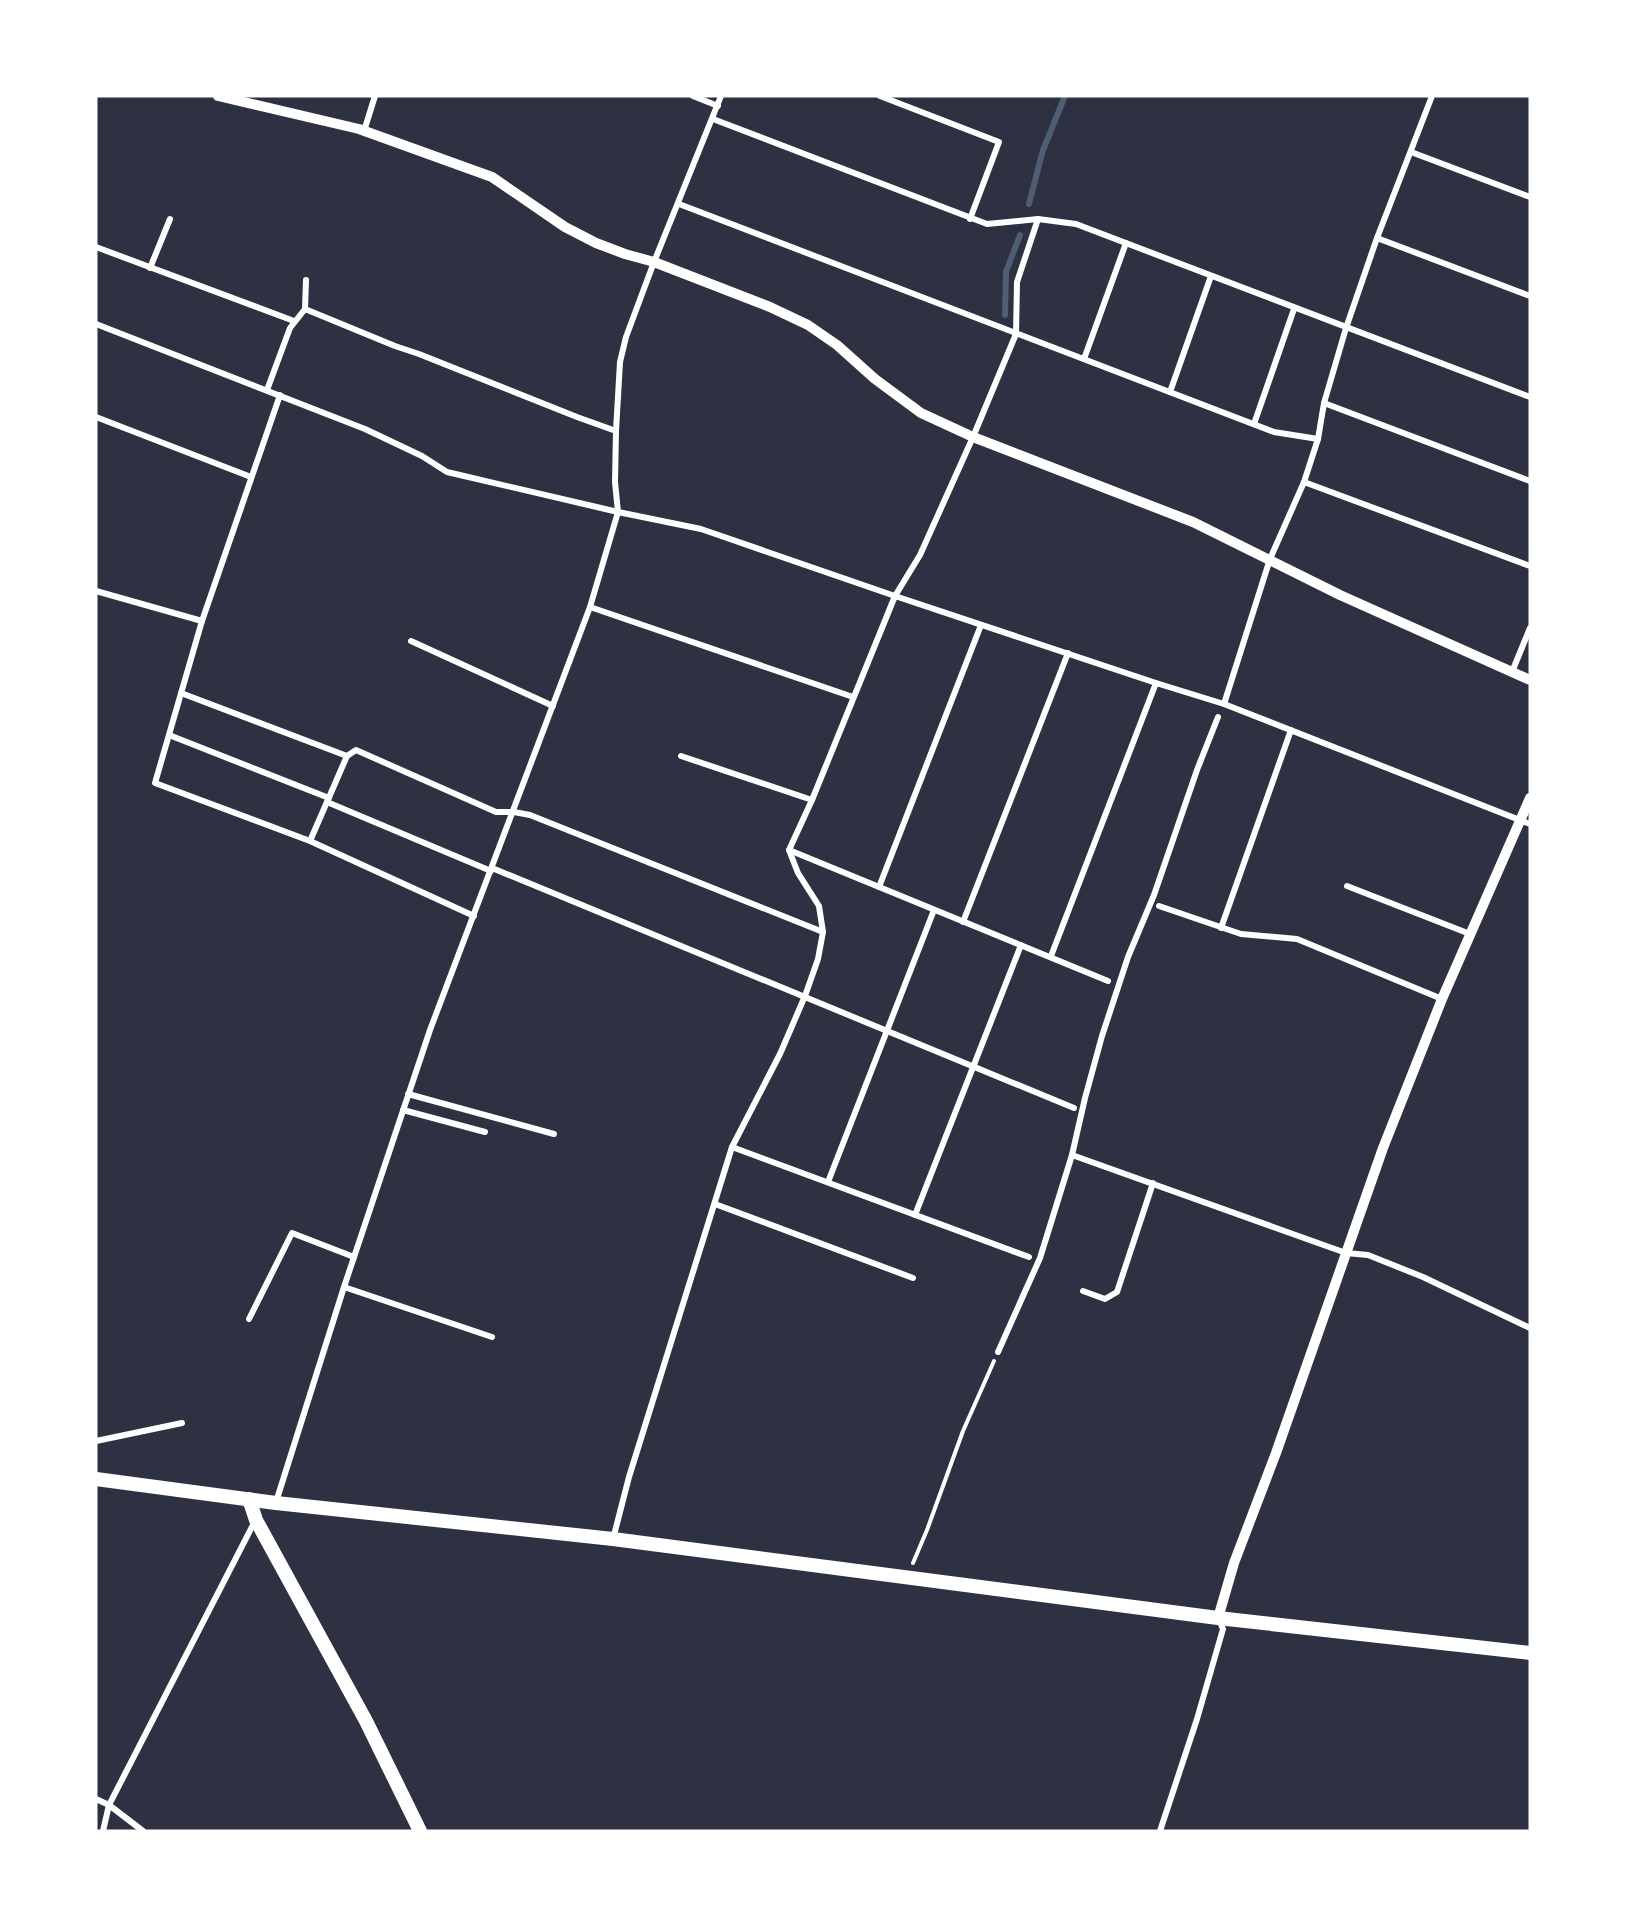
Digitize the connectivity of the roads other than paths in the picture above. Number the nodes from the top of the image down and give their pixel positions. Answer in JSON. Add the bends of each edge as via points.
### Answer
{"nodes":[{"id":1,"x":218,"y":96,"type":"edge"},
{"id":2,"x":375,"y":96,"type":"edge"},
{"id":3,"x":693,"y":96,"type":"edge"},
{"id":4,"x":721,"y":96,"type":"edge"},
{"id":5,"x":880,"y":96,"type":"edge"},
{"id":6,"x":1432,"y":96,"type":"edge"},
{"id":7,"x":718,"y":106,"type":"junction"},
{"id":8,"x":713,"y":119,"type":"junction"},
{"id":9,"x":364,"y":131,"type":"junction"},
{"id":10,"x":1411,"y":152,"type":"junction"},
{"id":11,"x":1530,"y":197,"type":"edge"},
{"id":12,"x":679,"y":204,"type":"junction"},
{"id":13,"x":170,"y":219,"type":"dead end"},
{"id":14,"x":970,"y":219,"type":"junction"},
{"id":15,"x":1038,"y":219,"type":"junction"},
{"id":16,"x":1377,"y":238,"type":"junction"},
{"id":17,"x":1126,"y":243,"type":"junction"},
{"id":18,"x":96,"y":247,"type":"edge"},
{"id":19,"x":654,"y":261,"type":"junction"},
{"id":20,"x":150,"y":268,"type":"junction"},
{"id":21,"x":1210,"y":276,"type":"junction"},
{"id":22,"x":306,"y":280,"type":"dead end"},
{"id":23,"x":1530,"y":296,"type":"edge"},
{"id":24,"x":306,"y":309,"type":"junction"},
{"id":25,"x":1294,"y":309,"type":"junction"},
{"id":26,"x":294,"y":321,"type":"junction"},
{"id":27,"x":96,"y":324,"type":"edge"},
{"id":28,"x":1346,"y":328,"type":"junction"},
{"id":29,"x":1016,"y":334,"type":"junction"},
{"id":30,"x":1084,"y":359,"type":"junction"},
{"id":31,"x":267,"y":390,"type":"junction"},
{"id":32,"x":1170,"y":392,"type":"junction"},
{"id":33,"x":280,"y":395,"type":"junction"},
{"id":34,"x":1530,"y":397,"type":"edge"},
{"id":35,"x":1324,"y":403,"type":"junction"},
{"id":36,"x":96,"y":417,"type":"edge"},
{"id":37,"x":1254,"y":424,"type":"junction"},
{"id":38,"x":616,"y":431,"type":"junction"},
{"id":39,"x":973,"y":438,"type":"junction"},
{"id":40,"x":1318,"y":439,"type":"junction"},
{"id":41,"x":251,"y":477,"type":"junction"},
{"id":42,"x":1530,"y":481,"type":"edge"},
{"id":43,"x":1304,"y":482,"type":"junction"},
{"id":44,"x":618,"y":512,"type":"junction"},
{"id":45,"x":1270,"y":559,"type":"junction"},
{"id":46,"x":1530,"y":566,"type":"edge"},
{"id":47,"x":96,"y":591,"type":"edge"},
{"id":48,"x":895,"y":596,"type":"junction"},
{"id":49,"x":590,"y":608,"type":"junction"},
{"id":50,"x":202,"y":621,"type":"junction"},
{"id":51,"x":981,"y":624,"type":"junction"},
{"id":52,"x":1530,"y":628,"type":"edge"},
{"id":53,"x":411,"y":641,"type":"dead end"},
{"id":54,"x":1068,"y":653,"type":"junction"},
{"id":55,"x":1512,"y":672,"type":"junction"},
{"id":56,"x":1530,"y":680,"type":"edge"},
{"id":57,"x":1156,"y":683,"type":"junction"},
{"id":58,"x":181,"y":693,"type":"junction"},
{"id":59,"x":853,"y":697,"type":"junction"},
{"id":60,"x":1224,"y":704,"type":"junction"},
{"id":61,"x":553,"y":706,"type":"junction"},
{"id":62,"x":1218,"y":717,"type":"dead end"},
{"id":63,"x":1291,"y":730,"type":"junction"},
{"id":64,"x":169,"y":735,"type":"junction"},
{"id":65,"x":347,"y":756,"type":"junction"},
{"id":66,"x":681,"y":756,"type":"dead end"},
{"id":67,"x":1530,"y":798,"type":"edge"},
{"id":68,"x":328,"y":800,"type":"junction"},
{"id":69,"x":812,"y":800,"type":"junction"},
{"id":70,"x":513,"y":812,"type":"junction"},
{"id":71,"x":1525,"y":822,"type":"edge"},
{"id":72,"x":310,"y":841,"type":"junction"},
{"id":73,"x":789,"y":850,"type":"junction"},
{"id":74,"x":492,"y":870,"type":"junction"},
{"id":75,"x":1347,"y":886,"type":"dead end"},
{"id":76,"x":879,"y":887,"type":"junction"},
{"id":77,"x":1159,"y":906,"type":"dead end"},
{"id":78,"x":934,"y":910,"type":"junction"},
{"id":79,"x":474,"y":916,"type":"junction"},
{"id":80,"x":963,"y":922,"type":"junction"},
{"id":81,"x":1221,"y":928,"type":"junction"},
{"id":82,"x":823,"y":932,"type":"junction"},
{"id":83,"x":1470,"y":934,"type":"junction"},
{"id":84,"x":1021,"y":945,"type":"junction"},
{"id":85,"x":1051,"y":956,"type":"junction"},
{"id":86,"x":1108,"y":981,"type":"dead end"},
{"id":87,"x":804,"y":996,"type":"junction"},
{"id":88,"x":1442,"y":999,"type":"junction"},
{"id":89,"x":886,"y":1031,"type":"junction"},
{"id":90,"x":972,"y":1067,"type":"junction"},
{"id":91,"x":408,"y":1094,"type":"junction"},
{"id":92,"x":1074,"y":1108,"type":"dead end"},
{"id":93,"x":403,"y":1110,"type":"junction"},
{"id":94,"x":484,"y":1132,"type":"dead end"},
{"id":95,"x":554,"y":1134,"type":"dead end"},
{"id":96,"x":732,"y":1147,"type":"junction"},
{"id":97,"x":1072,"y":1155,"type":"junction"},
{"id":98,"x":828,"y":1182,"type":"junction"},
{"id":99,"x":1153,"y":1183,"type":"junction"},
{"id":100,"x":715,"y":1204,"type":"junction"},
{"id":101,"x":915,"y":1215,"type":"junction"},
{"id":102,"x":1346,"y":1253,"type":"junction"},
{"id":103,"x":354,"y":1257,"type":"junction"},
{"id":104,"x":1029,"y":1257,"type":"dead end"},
{"id":105,"x":913,"y":1278,"type":"dead end"},
{"id":106,"x":344,"y":1287,"type":"junction"},
{"id":107,"x":1083,"y":1291,"type":"dead end"},
{"id":108,"x":249,"y":1319,"type":"dead end"},
{"id":109,"x":1530,"y":1328,"type":"edge"},
{"id":110,"x":492,"y":1337,"type":"dead end"},
{"id":111,"x":998,"y":1352,"type":"road end"},
{"id":112,"x":182,"y":1423,"type":"dead end"},
{"id":113,"x":96,"y":1441,"type":"edge"},
{"id":114,"x":96,"y":1479,"type":"edge"},
{"id":115,"x":249,"y":1499,"type":"junction"},
{"id":116,"x":276,"y":1503,"type":"junction"},
{"id":117,"x":256,"y":1520,"type":"junction"},
{"id":118,"x":613,"y":1539,"type":"junction"},
{"id":119,"x":1218,"y":1618,"type":"junction"},
{"id":120,"x":1530,"y":1653,"type":"edge"},
{"id":121,"x":96,"y":1799,"type":"edge"},
{"id":122,"x":109,"y":1804,"type":"junction"},
{"id":123,"x":103,"y":1831,"type":"edge"},
{"id":124,"x":142,"y":1831,"type":"edge"},
{"id":125,"x":420,"y":1831,"type":"edge"},
{"id":126,"x":1160,"y":1831,"type":"edge"}],
"edges":[{"from":1,"to":9,"type":"street"},
{"from":2,"to":9,"type":"street"},
{"from":3,"to":7,"type":"street"},
{"from":4,"to":7,"type":"street"},
{"from":5,"to":14,"type":"street","via":[[999,142]]},
{"from":6,"to":10,"type":"street"},
{"from":7,"to":8,"type":"street"},
{"from":8,"to":12,"type":"street"},
{"from":8,"to":14,"type":"street"},
{"from":9,"to":19,"type":"street","via":[[492,177],[585,238]]},
{"from":10,"to":11,"type":"street"},
{"from":10,"to":16,"type":"street"},
{"from":12,"to":19,"type":"street"},
{"from":12,"to":29,"type":"street"},
{"from":13,"to":20,"type":"street"},
{"from":14,"to":15,"type":"street","via":[[987,224]]},
{"from":15,"to":17,"type":"street","via":[[1076,224]]},
{"from":15,"to":29,"type":"street","via":[[1017,282]]},
{"from":16,"to":23,"type":"street"},
{"from":16,"to":28,"type":"street"},
{"from":17,"to":21,"type":"street"},
{"from":17,"to":30,"type":"street"},
{"from":18,"to":20,"type":"street"},
{"from":19,"to":38,"type":"street","via":[[620,362]]},
{"from":19,"to":39,"type":"street","via":[[808,325],[921,413]]},
{"from":20,"to":26,"type":"street"},
{"from":21,"to":25,"type":"street"},
{"from":21,"to":32,"type":"street"},
{"from":22,"to":24,"type":"street"},
{"from":24,"to":26,"type":"street"},
{"from":24,"to":38,"type":"street"},
{"from":25,"to":28,"type":"street"},
{"from":25,"to":37,"type":"street"},
{"from":26,"to":31,"type":"street"},
{"from":27,"to":31,"type":"street"},
{"from":28,"to":34,"type":"street"},
{"from":28,"to":35,"type":"street"},
{"from":29,"to":30,"type":"street"},
{"from":29,"to":39,"type":"street"},
{"from":30,"to":32,"type":"street"},
{"from":31,"to":33,"type":"street"},
{"from":32,"to":37,"type":"street"},
{"from":33,"to":41,"type":"street"},
{"from":33,"to":44,"type":"street","via":[[366,429],[447,472]]},
{"from":35,"to":40,"type":"street"},
{"from":35,"to":42,"type":"street"},
{"from":36,"to":41,"type":"street"},
{"from":37,"to":40,"type":"street","via":[[1274,432]]},
{"from":38,"to":44,"type":"street"},
{"from":39,"to":45,"type":"street","via":[[1193,522]]},
{"from":39,"to":48,"type":"street","via":[[920,555]]},
{"from":40,"to":43,"type":"street"},
{"from":41,"to":50,"type":"street"},
{"from":43,"to":45,"type":"street"},
{"from":43,"to":46,"type":"street"},
{"from":44,"to":48,"type":"street","via":[[701,529]]},
{"from":44,"to":49,"type":"street"},
{"from":45,"to":55,"type":"street","via":[[1340,595]]},
{"from":45,"to":60,"type":"street"},
{"from":47,"to":50,"type":"street"},
{"from":48,"to":51,"type":"street"},
{"from":48,"to":59,"type":"street"},
{"from":49,"to":59,"type":"street"},
{"from":49,"to":61,"type":"street"},
{"from":50,"to":58,"type":"street"},
{"from":51,"to":54,"type":"street"},
{"from":51,"to":76,"type":"street"},
{"from":52,"to":55,"type":"street"},
{"from":53,"to":61,"type":"street"},
{"from":54,"to":57,"type":"street"},
{"from":54,"to":80,"type":"street"},
{"from":55,"to":56,"type":"street"},
{"from":57,"to":60,"type":"street"},
{"from":57,"to":85,"type":"street"},
{"from":58,"to":64,"type":"street"},
{"from":58,"to":65,"type":"street"},
{"from":59,"to":69,"type":"street"},
{"from":60,"to":63,"type":"street"},
{"from":61,"to":70,"type":"street"},
{"from":62,"to":97,"type":"street","via":[[1109,1013]]},
{"from":63,"to":71,"type":"street"},
{"from":63,"to":81,"type":"street"},
{"from":64,"to":68,"type":"street"},
{"from":64,"to":72,"type":"street","via":[[155,783]]},
{"from":65,"to":68,"type":"street"},
{"from":65,"to":70,"type":"street","via":[[356,750],[496,812]]},
{"from":66,"to":69,"type":"street"},
{"from":67,"to":71,"type":"street"},
{"from":68,"to":72,"type":"street"},
{"from":68,"to":74,"type":"street"},
{"from":69,"to":73,"type":"street"},
{"from":70,"to":74,"type":"street"},
{"from":70,"to":82,"type":"street","via":[[530,815]]},
{"from":71,"to":83,"type":"street"},
{"from":72,"to":79,"type":"street"},
{"from":73,"to":76,"type":"street"},
{"from":73,"to":82,"type":"street","via":[[819,906]]},
{"from":74,"to":79,"type":"street"},
{"from":74,"to":87,"type":"street"},
{"from":75,"to":83,"type":"street"},
{"from":76,"to":78,"type":"street"},
{"from":77,"to":81,"type":"street"},
{"from":78,"to":80,"type":"street"},
{"from":78,"to":89,"type":"street"},
{"from":79,"to":91,"type":"street"},
{"from":80,"to":84,"type":"street"},
{"from":81,"to":88,"type":"street","via":[[1241,934],[1297,939]]},
{"from":82,"to":87,"type":"street"},
{"from":83,"to":88,"type":"street"},
{"from":84,"to":85,"type":"street"},
{"from":84,"to":90,"type":"street"},
{"from":85,"to":86,"type":"street"},
{"from":87,"to":89,"type":"street"},
{"from":87,"to":96,"type":"street","via":[[780,1054]]},
{"from":88,"to":102,"type":"street"},
{"from":89,"to":90,"type":"street"},
{"from":89,"to":98,"type":"street"},
{"from":90,"to":92,"type":"street"},
{"from":90,"to":101,"type":"street"},
{"from":91,"to":93,"type":"street"},
{"from":91,"to":95,"type":"street"},
{"from":93,"to":94,"type":"street"},
{"from":93,"to":103,"type":"street"},
{"from":96,"to":98,"type":"street"},
{"from":96,"to":100,"type":"street"},
{"from":97,"to":99,"type":"street"},
{"from":97,"to":111,"type":"street","via":[[1040,1258]]},
{"from":98,"to":101,"type":"street"},
{"from":99,"to":102,"type":"street"},
{"from":99,"to":107,"type":"street","via":[[1117,1292],[1105,1299]]},
{"from":100,"to":105,"type":"street"},
{"from":100,"to":118,"type":"street"},
{"from":101,"to":104,"type":"street"},
{"from":102,"to":109,"type":"street","via":[[1368,1255],[1424,1277]]},
{"from":102,"to":119,"type":"street","via":[[1234,1563]]},
{"from":103,"to":106,"type":"street"},
{"from":103,"to":108,"type":"street","via":[[292,1233]]},
{"from":106,"to":110,"type":"street"},
{"from":106,"to":116,"type":"street"},
{"from":112,"to":113,"type":"street"},
{"from":114,"to":115,"type":"main road"},
{"from":115,"to":116,"type":"main road"},
{"from":115,"to":117,"type":"main road"},
{"from":116,"to":118,"type":"main road"},
{"from":117,"to":122,"type":"street"},
{"from":117,"to":125,"type":"main road","via":[[366,1721]]},
{"from":118,"to":119,"type":"main road"},
{"from":119,"to":120,"type":"main road"},
{"from":119,"to":126,"type":"street","via":[[1223,1629]]},
{"from":121,"to":122,"type":"street"},
{"from":122,"to":123,"type":"street"},
{"from":122,"to":124,"type":"street"}]}
